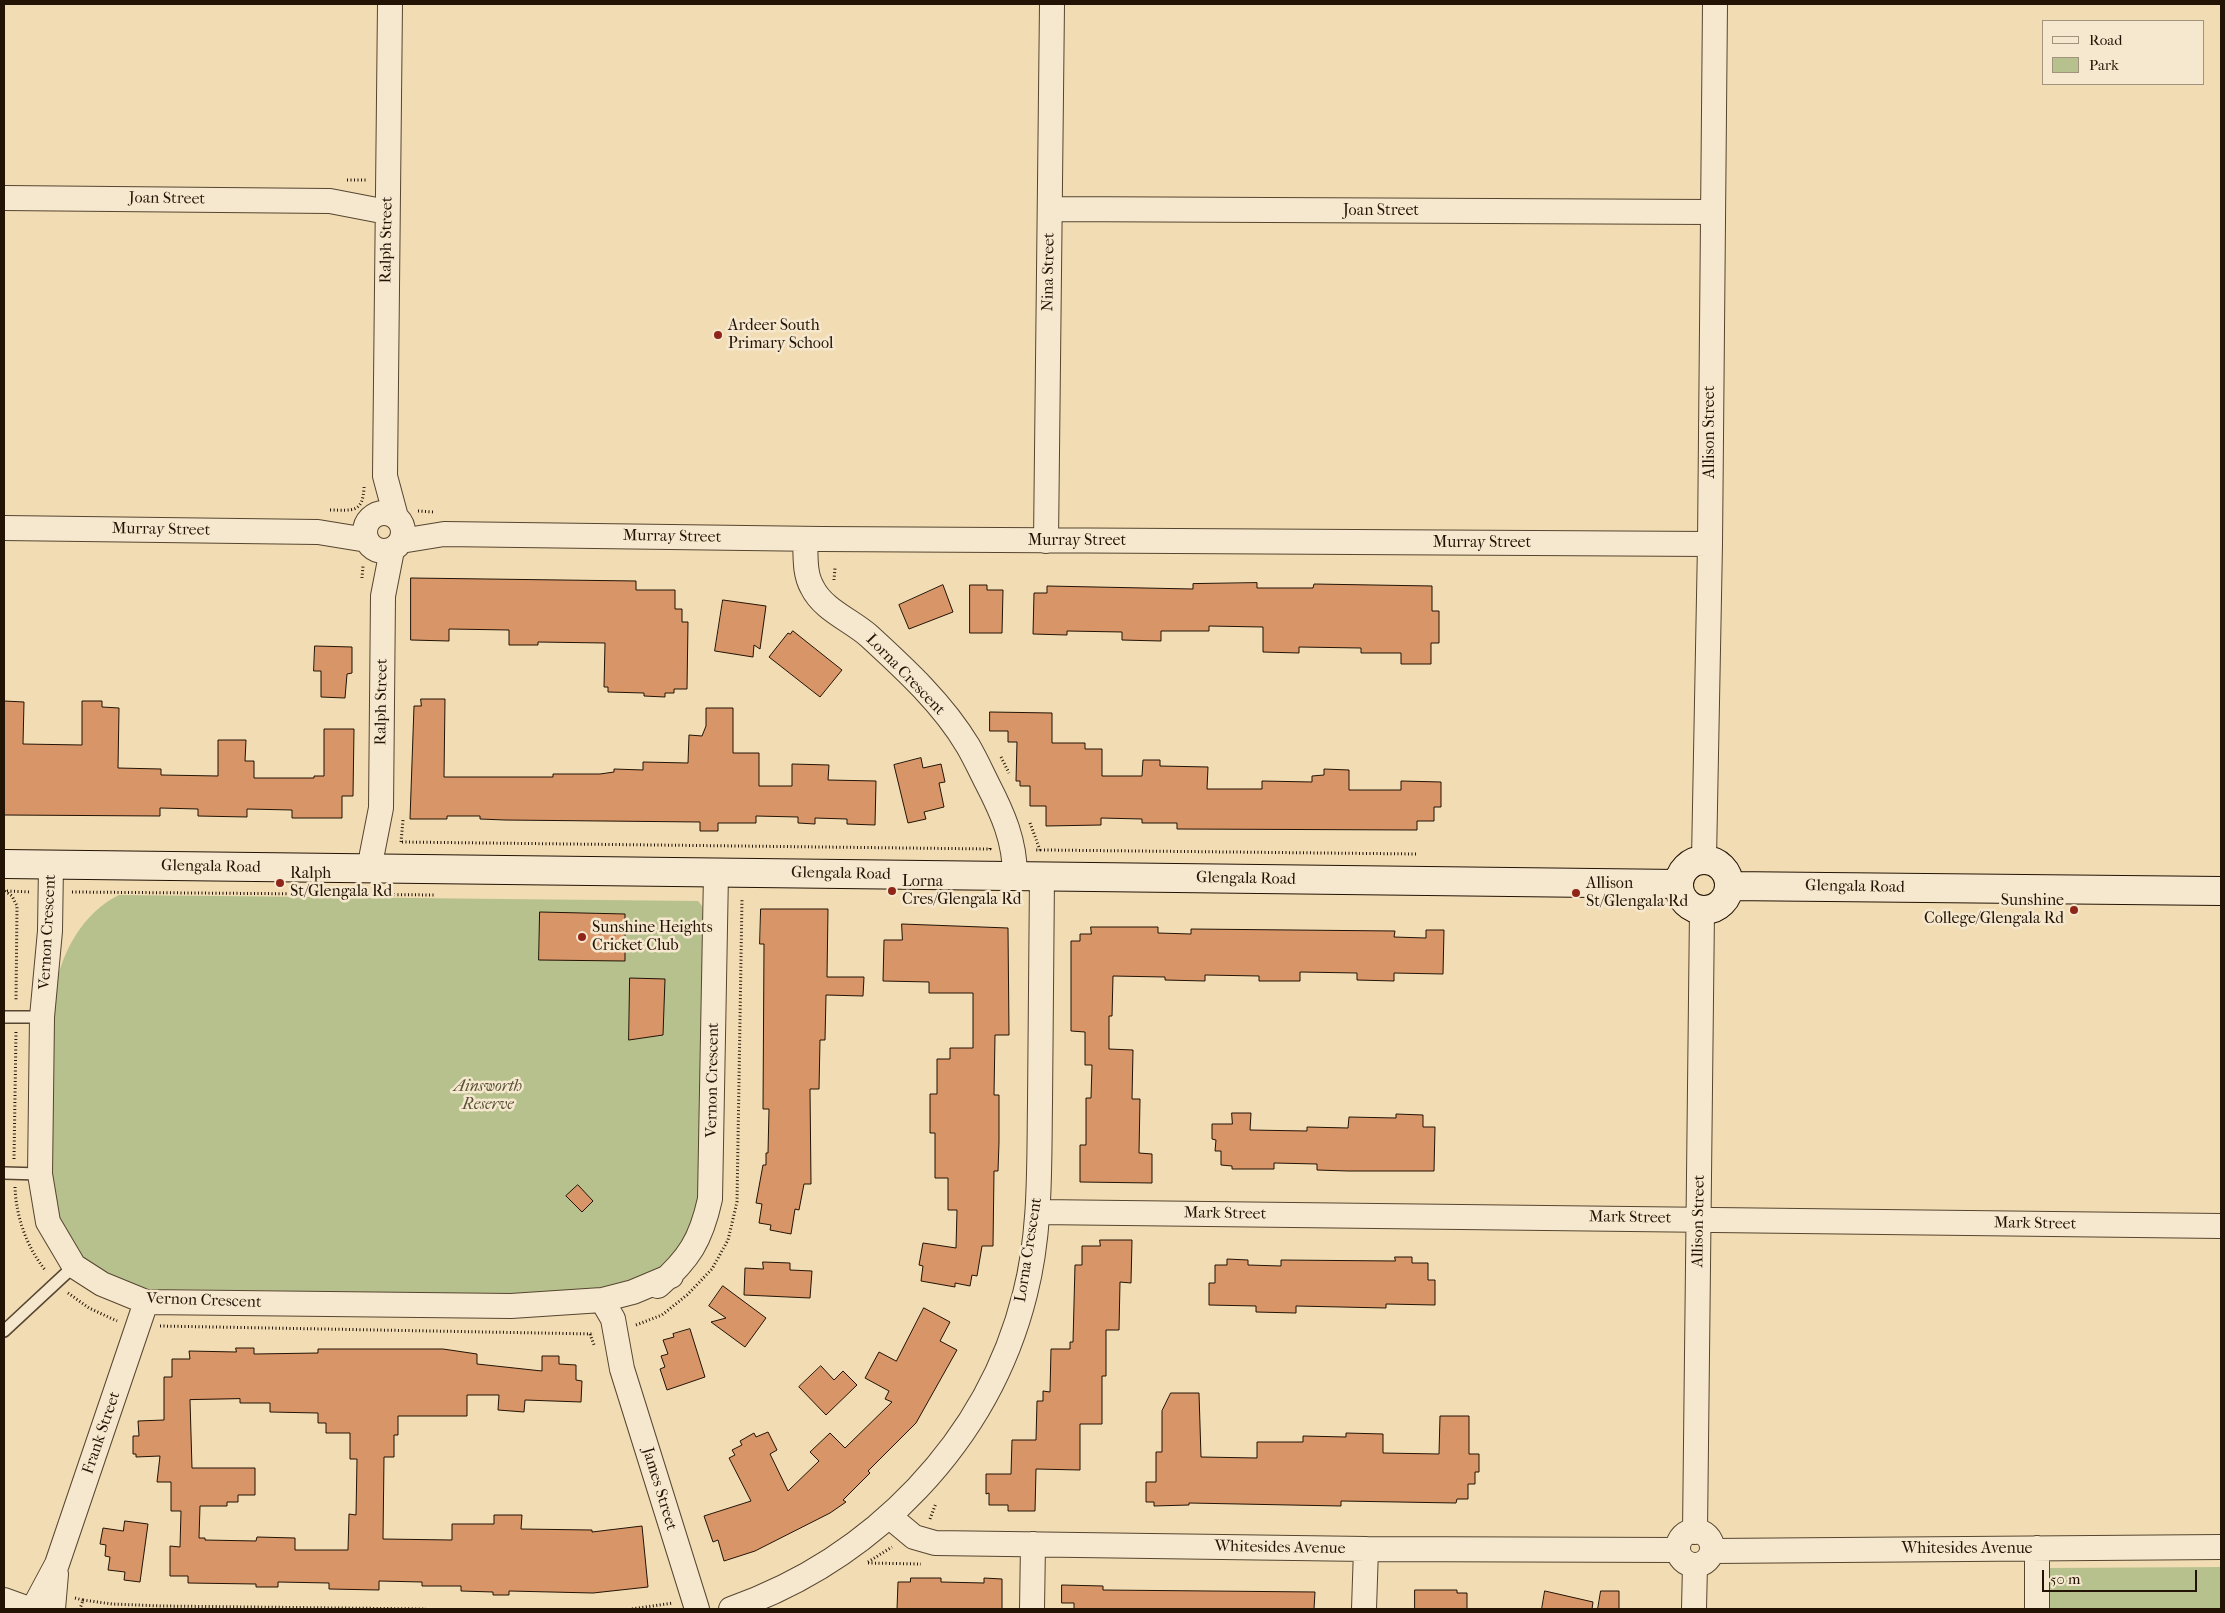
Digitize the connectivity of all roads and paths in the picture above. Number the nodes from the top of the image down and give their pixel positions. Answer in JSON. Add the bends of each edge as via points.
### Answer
{"nodes":[{"id":1,"x":390,"y":4,"type":"edge"},
{"id":2,"x":1052,"y":4,"type":"edge"},
{"id":3,"x":1715,"y":4,"type":"edge"},
{"id":4,"x":4,"y":198,"type":"edge"},
{"id":5,"x":388,"y":202,"type":"junction"},
{"id":6,"x":1050,"y":209,"type":"junction"},
{"id":7,"x":1712,"y":212,"type":"junction"},
{"id":8,"x":375,"y":477,"type":"junction"},
{"id":9,"x":319,"y":521,"type":"junction"},
{"id":10,"x":444,"y":523,"type":"junction"},
{"id":11,"x":4,"y":528,"type":"edge"},
{"id":12,"x":387,"y":531,"type":"junction"},
{"id":13,"x":813,"y":539,"type":"junction"},
{"id":14,"x":1046,"y":541,"type":"junction"},
{"id":15,"x":1710,"y":544,"type":"junction"},
{"id":16,"x":820,"y":598,"type":"junction"},
{"id":17,"x":989,"y":838,"type":"dead end"},
{"id":18,"x":402,"y":842,"type":"dead end"},
{"id":19,"x":1417,"y":854,"type":"dead end"},
{"id":20,"x":1704,"y":859,"type":"junction"},
{"id":21,"x":4,"y":864,"type":"edge"},
{"id":22,"x":51,"y":865,"type":"junction"},
{"id":23,"x":1033,"y":868,"type":"junction"},
{"id":24,"x":381,"y":869,"type":"junction"},
{"id":25,"x":716,"y":873,"type":"junction"},
{"id":26,"x":1678,"y":884,"type":"junction"},
{"id":27,"x":1729,"y":886,"type":"junction"},
{"id":28,"x":5,"y":891,"type":"dead end"},
{"id":29,"x":2221,"y":891,"type":"edge"},
{"id":30,"x":742,"y":898,"type":"dead end"},
{"id":31,"x":1702,"y":910,"type":"junction"},
{"id":32,"x":4,"y":1017,"type":"edge"},
{"id":33,"x":16,"y":1017,"type":"junction"},
{"id":34,"x":42,"y":1017,"type":"junction"},
{"id":35,"x":9,"y":1173,"type":"edge"},
{"id":36,"x":40,"y":1174,"type":"junction"},
{"id":37,"x":1038,"y":1212,"type":"junction"},
{"id":38,"x":1699,"y":1219,"type":"junction"},
{"id":39,"x":2221,"y":1226,"type":"edge"},
{"id":40,"x":74,"y":1266,"type":"junction"},
{"id":41,"x":56,"y":1284,"type":"junction"},
{"id":42,"x":142,"y":1312,"type":"junction"},
{"id":43,"x":606,"y":1317,"type":"junction"},
{"id":44,"x":4,"y":1331,"type":"edge"},
{"id":45,"x":938,"y":1501,"type":"dead end"},
{"id":46,"x":890,"y":1517,"type":"junction"},
{"id":47,"x":911,"y":1534,"type":"junction"},
{"id":48,"x":1033,"y":1544,"type":"junction"},
{"id":49,"x":2221,"y":1547,"type":"edge"},
{"id":50,"x":2037,"y":1548,"type":"junction"},
{"id":51,"x":1366,"y":1549,"type":"junction"},
{"id":52,"x":1695,"y":1555,"type":"junction"},
{"id":53,"x":57,"y":1564,"type":"junction"},
{"id":54,"x":862,"y":1567,"type":"dead end"},
{"id":55,"x":4,"y":1600,"type":"edge"},
{"id":56,"x":83,"y":1600,"type":"junction"},
{"id":57,"x":61,"y":1603,"type":"edge"},
{"id":58,"x":673,"y":1603,"type":"dead end"},
{"id":59,"x":31,"y":1609,"type":"edge"},
{"id":60,"x":80,"y":1609,"type":"edge"},
{"id":61,"x":426,"y":1609,"type":"edge"},
{"id":62,"x":632,"y":1609,"type":"edge"},
{"id":63,"x":697,"y":1609,"type":"edge"},
{"id":64,"x":731,"y":1609,"type":"edge"},
{"id":65,"x":1032,"y":1609,"type":"edge"},
{"id":66,"x":1364,"y":1609,"type":"edge"},
{"id":67,"x":1694,"y":1609,"type":"edge"},
{"id":68,"x":2036,"y":1609,"type":"edge"}],
"edges":[{"from":1,"to":5,"type":"street","name":"Ralph Street"},
{"from":2,"to":6,"type":"street","name":"Nina Street"},
{"from":3,"to":7,"type":"street","name":"Allison Street"},
{"from":4,"to":5,"type":"street","name":"Joan Street"},
{"from":5,"to":8,"type":"street","name":"Ralph Street"},
{"from":6,"to":7,"type":"street","name":"Joan Street"},
{"from":6,"to":14,"type":"street","name":"Nina Street"},
{"from":7,"to":15,"type":"street","name":"Allison Street"},
{"from":8,"to":9,"type":"path","via":[[355,509]]},
{"from":8,"to":12,"type":"street","name":"Ralph Street"},
{"from":9,"to":11,"type":"street","name":"Murray Street"},
{"from":9,"to":12,"type":"street","name":"Murray Street"},
{"from":10,"to":12,"type":"street","name":"Murray Street"},
{"from":10,"to":12,"type":"path"},
{"from":10,"to":13,"type":"street","name":"Murray Street"},
{"from":12,"to":24,"type":"street","name":"Ralph Street","via":[[383,596]]},
{"from":13,"to":14,"type":"street","name":"Murray Street"},
{"from":13,"to":16,"type":"street","name":"Lorna Crescent","via":[[808,578]]},
{"from":13,"to":16,"type":"street","via":[[828,566]]},
{"from":14,"to":15,"type":"street","name":"Murray Street"},
{"from":15,"to":20,"type":"street","name":"Allison Street"},
{"from":16,"to":23,"type":"street","name":"Lorna Crescent","via":[[896,660],[968,745],[1012,838]]},
{"from":17,"to":18,"type":"path","via":[[990,849]]},
{"from":19,"to":23,"type":"path"},
{"from":20,"to":26,"type":"street","via":[[1686,867]]},
{"from":20,"to":27,"type":"street","via":[[1722,867]]},
{"from":21,"to":22,"type":"street","name":"Glengala Road"},
{"from":22,"to":24,"type":"street","name":"Glengala Road"},
{"from":22,"to":34,"type":"street","name":"Vernon Crescent","via":[[50,931]]},
{"from":23,"to":25,"type":"street","name":"Glengala Road"},
{"from":23,"to":26,"type":"street","name":"Glengala Road"},
{"from":23,"to":37,"type":"street","name":"Lorna Crescent"},
{"from":24,"to":25,"type":"street","name":"Glengala Road"},
{"from":25,"to":43,"type":"street","name":"Vernon Crescent","via":[[710,1199],[702,1232],[696,1246],[671,1276],[633,1292]]},
{"from":26,"to":31,"type":"street","via":[[1685,901]]},
{"from":27,"to":29,"type":"street","name":"Glengala Road"},
{"from":27,"to":31,"type":"street","via":[[1722,902]]},
{"from":28,"to":33,"type":"path","via":[[17,906]]},
{"from":30,"to":43,"type":"path","via":[[737,1202],[728,1240],[712,1269],[687,1295],[662,1314]]},
{"from":31,"to":38,"type":"street","name":"Allison Street"},
{"from":32,"to":33,"type":"lane"},
{"from":33,"to":34,"type":"lane"},
{"from":33,"to":35,"type":"path"},
{"from":34,"to":36,"type":"street","name":"Vernon Crescent"},
{"from":35,"to":36,"type":"lane"},
{"from":35,"to":41,"type":"path","via":[[19,1221],[41,1266]]},
{"from":36,"to":40,"type":"street","name":"Vernon Crescent","via":[[48,1222]]},
{"from":37,"to":38,"type":"street","name":"Mark Street"},
{"from":37,"to":46,"type":"street","name":"Lorna Crescent","via":[[1025,1294],[1004,1358],[944,1460]]},
{"from":38,"to":39,"type":"street","name":"Mark Street"},
{"from":38,"to":52,"type":"street","name":"Allison Street","via":[[1695,1532],[1681,1539]]},
{"from":40,"to":41,"type":"lane"},
{"from":40,"to":42,"type":"street","name":"Vernon Crescent"},
{"from":41,"to":42,"type":"path","via":[[89,1308],[118,1321]]},
{"from":41,"to":44,"type":"lane"},
{"from":42,"to":43,"type":"street","name":"Vernon Crescent","via":[[511,1306]]},
{"from":42,"to":43,"type":"path","via":[[167,1328]]},
{"from":42,"to":53,"type":"street","name":"Frank Street"},
{"from":43,"to":63,"type":"street","name":"James Street"},
{"from":45,"to":47,"type":"path","via":[[931,1512],[932,1518]]},
{"from":46,"to":47,"type":"street","name":"Whitesides Avenue"},
{"from":46,"to":64,"type":"street","name":"Lorna Crescent","via":[[856,1545],[809,1575]]},
{"from":47,"to":48,"type":"street","name":"Whitesides Avenue","via":[[935,1543]]},
{"from":47,"to":54,"type":"path"},
{"from":48,"to":51,"type":"street","name":"Whitesides Avenue"},
{"from":48,"to":65,"type":"street"},
{"from":49,"to":50,"type":"street","name":"Whitesides Avenue"},
{"from":50,"to":52,"type":"street","name":"Whitesides Avenue"},
{"from":50,"to":68,"type":"street"},
{"from":51,"to":52,"type":"street","name":"Whitesides Avenue"},
{"from":51,"to":66,"type":"street"},
{"from":52,"to":67,"type":"street"},
{"from":53,"to":57,"type":"street","name":"Frank Street"},
{"from":53,"to":59,"type":"street","name":"Frank Street"},
{"from":55,"to":59,"type":"street"},
{"from":56,"to":57,"type":"path"},
{"from":56,"to":60,"type":"path"},
{"from":56,"to":61,"type":"path","via":[[162,1606]]},
{"from":58,"to":62,"type":"path"}]}
